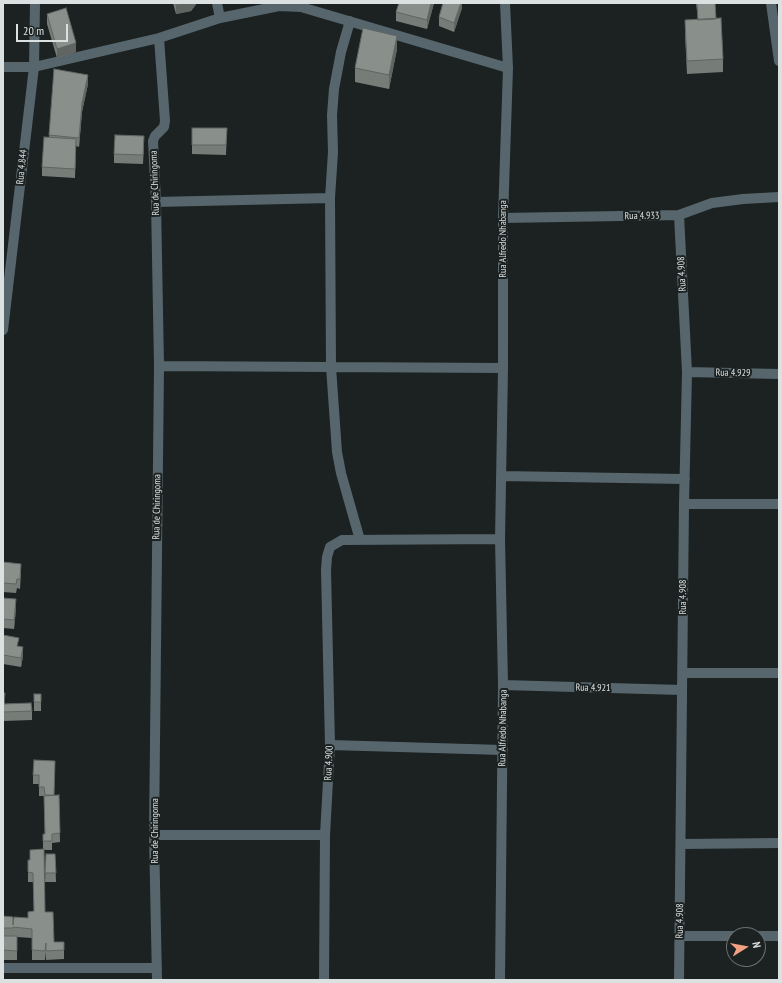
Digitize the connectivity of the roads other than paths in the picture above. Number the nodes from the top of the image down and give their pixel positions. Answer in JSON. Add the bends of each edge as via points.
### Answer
{"nodes":[{"id":1,"x":36,"y":3,"type":"edge"},
{"id":2,"x":217,"y":3,"type":"edge"},
{"id":3,"x":506,"y":3,"type":"edge"},
{"id":4,"x":771,"y":3,"type":"edge"},
{"id":5,"x":220,"y":18,"type":"junction"},
{"id":6,"x":350,"y":21,"type":"junction"},
{"id":7,"x":159,"y":38,"type":"junction"},
{"id":8,"x":779,"y":61,"type":"edge"},
{"id":9,"x":3,"y":67,"type":"edge"},
{"id":10,"x":34,"y":67,"type":"junction"},
{"id":11,"x":508,"y":68,"type":"junction"},
{"id":12,"x":779,"y":197,"type":"edge"},
{"id":13,"x":330,"y":198,"type":"junction"},
{"id":14,"x":156,"y":202,"type":"junction"},
{"id":15,"x":679,"y":215,"type":"junction"},
{"id":16,"x":503,"y":218,"type":"junction"},
{"id":17,"x":6,"y":276,"type":"edge"},
{"id":18,"x":3,"y":330,"type":"edge"},
{"id":19,"x":159,"y":366,"type":"junction"},
{"id":20,"x":331,"y":368,"type":"junction"},
{"id":21,"x":503,"y":368,"type":"junction"},
{"id":22,"x":687,"y":372,"type":"junction"},
{"id":23,"x":779,"y":374,"type":"edge"},
{"id":24,"x":501,"y":476,"type":"junction"},
{"id":25,"x":685,"y":479,"type":"junction"},
{"id":26,"x":684,"y":504,"type":"junction"},
{"id":27,"x":779,"y":504,"type":"edge"},
{"id":28,"x":500,"y":539,"type":"junction"},
{"id":29,"x":360,"y":540,"type":"junction"},
{"id":30,"x":683,"y":673,"type":"junction"},
{"id":31,"x":779,"y":673,"type":"edge"},
{"id":32,"x":503,"y":685,"type":"junction"},
{"id":33,"x":682,"y":690,"type":"junction"},
{"id":34,"x":330,"y":746,"type":"junction"},
{"id":35,"x":503,"y":750,"type":"junction"},
{"id":36,"x":154,"y":835,"type":"junction"},
{"id":37,"x":325,"y":835,"type":"junction"},
{"id":38,"x":779,"y":843,"type":"edge"},
{"id":39,"x":681,"y":844,"type":"junction"},
{"id":40,"x":680,"y":936,"type":"junction"},
{"id":41,"x":726,"y":936,"type":"edge"},
{"id":42,"x":766,"y":936,"type":"edge"},
{"id":43,"x":779,"y":936,"type":"edge"},
{"id":44,"x":3,"y":968,"type":"edge"},
{"id":45,"x":157,"y":968,"type":"junction"},
{"id":46,"x":157,"y":980,"type":"edge"},
{"id":47,"x":324,"y":980,"type":"edge"},
{"id":48,"x":500,"y":980,"type":"edge"},
{"id":49,"x":679,"y":980,"type":"edge"}],
"edges":[{"from":1,"to":10,"type":"street","name":"Rua 4.844"},
{"from":2,"to":5,"type":"street"},
{"from":3,"to":11,"type":"street","name":"Rua Alfredo Nhabanga"},
{"from":4,"to":8,"type":"street"},
{"from":5,"to":6,"type":"street","via":[[279,6],[301,7]]},
{"from":5,"to":7,"type":"street"},
{"from":6,"to":11,"type":"street"},
{"from":6,"to":13,"type":"street","via":[[340,52],[334,89]]},
{"from":7,"to":10,"type":"street"},
{"from":7,"to":14,"type":"street","name":"Rua de Chiringoma","via":[[165,121],[164,127],[154,136],[153,141]]},
{"from":9,"to":10,"type":"street"},
{"from":10,"to":17,"type":"street","name":"Rua 4.844"},
{"from":11,"to":16,"type":"street","name":"Rua Alfredo Nhabanga"},
{"from":12,"to":15,"type":"street","name":"Rua 4.933","via":[[712,203]]},
{"from":13,"to":14,"type":"street"},
{"from":13,"to":20,"type":"street"},
{"from":14,"to":19,"type":"street","name":"Rua de Chiringoma"},
{"from":15,"to":16,"type":"street","name":"Rua 4.933"},
{"from":15,"to":22,"type":"street","name":"Rua 4.908"},
{"from":16,"to":21,"type":"street","name":"Rua Alfredo Nhabanga"},
{"from":17,"to":18,"type":"street","name":"Rua 4.844"},
{"from":19,"to":20,"type":"street"},
{"from":19,"to":36,"type":"street","name":"Rua de Chiringoma"},
{"from":20,"to":21,"type":"street"},
{"from":20,"to":29,"type":"street","via":[[337,452]]},
{"from":21,"to":24,"type":"street","name":"Rua Alfredo Nhabanga"},
{"from":22,"to":23,"type":"street","name":"Rua 4.929"},
{"from":22,"to":25,"type":"street","name":"Rua 4.908"},
{"from":24,"to":25,"type":"street"},
{"from":24,"to":28,"type":"street","name":"Rua Alfredo Nhabanga"},
{"from":25,"to":26,"type":"street","name":"Rua 4.908"},
{"from":26,"to":27,"type":"street"},
{"from":26,"to":30,"type":"street","name":"Rua 4.908"},
{"from":28,"to":29,"type":"street"},
{"from":28,"to":32,"type":"street","name":"Rua Alfredo Nhabanga"},
{"from":29,"to":34,"type":"street","name":"Rua 4.900","via":[[342,540],[330,547],[327,558]]},
{"from":30,"to":31,"type":"street"},
{"from":30,"to":33,"type":"street","name":"Rua 4.908"},
{"from":32,"to":33,"type":"street","name":"Rua 4.921"},
{"from":32,"to":35,"type":"street","name":"Rua Alfredo Nhabanga"},
{"from":33,"to":39,"type":"street","name":"Rua 4.908"},
{"from":34,"to":35,"type":"street"},
{"from":34,"to":37,"type":"street","name":"Rua 4.900"},
{"from":35,"to":48,"type":"street","name":"Rua Alfredo Nhabanga"},
{"from":36,"to":37,"type":"street"},
{"from":36,"to":45,"type":"street","name":"Rua de Chiringoma"},
{"from":37,"to":47,"type":"street","name":"Rua 4.900"},
{"from":38,"to":39,"type":"street"},
{"from":39,"to":40,"type":"street","name":"Rua 4.908"},
{"from":40,"to":41,"type":"street"},
{"from":40,"to":49,"type":"street","name":"Rua 4.908"},
{"from":42,"to":43,"type":"street"},
{"from":44,"to":45,"type":"street"},
{"from":45,"to":46,"type":"street","name":"Rua de Chiringoma"}]}
